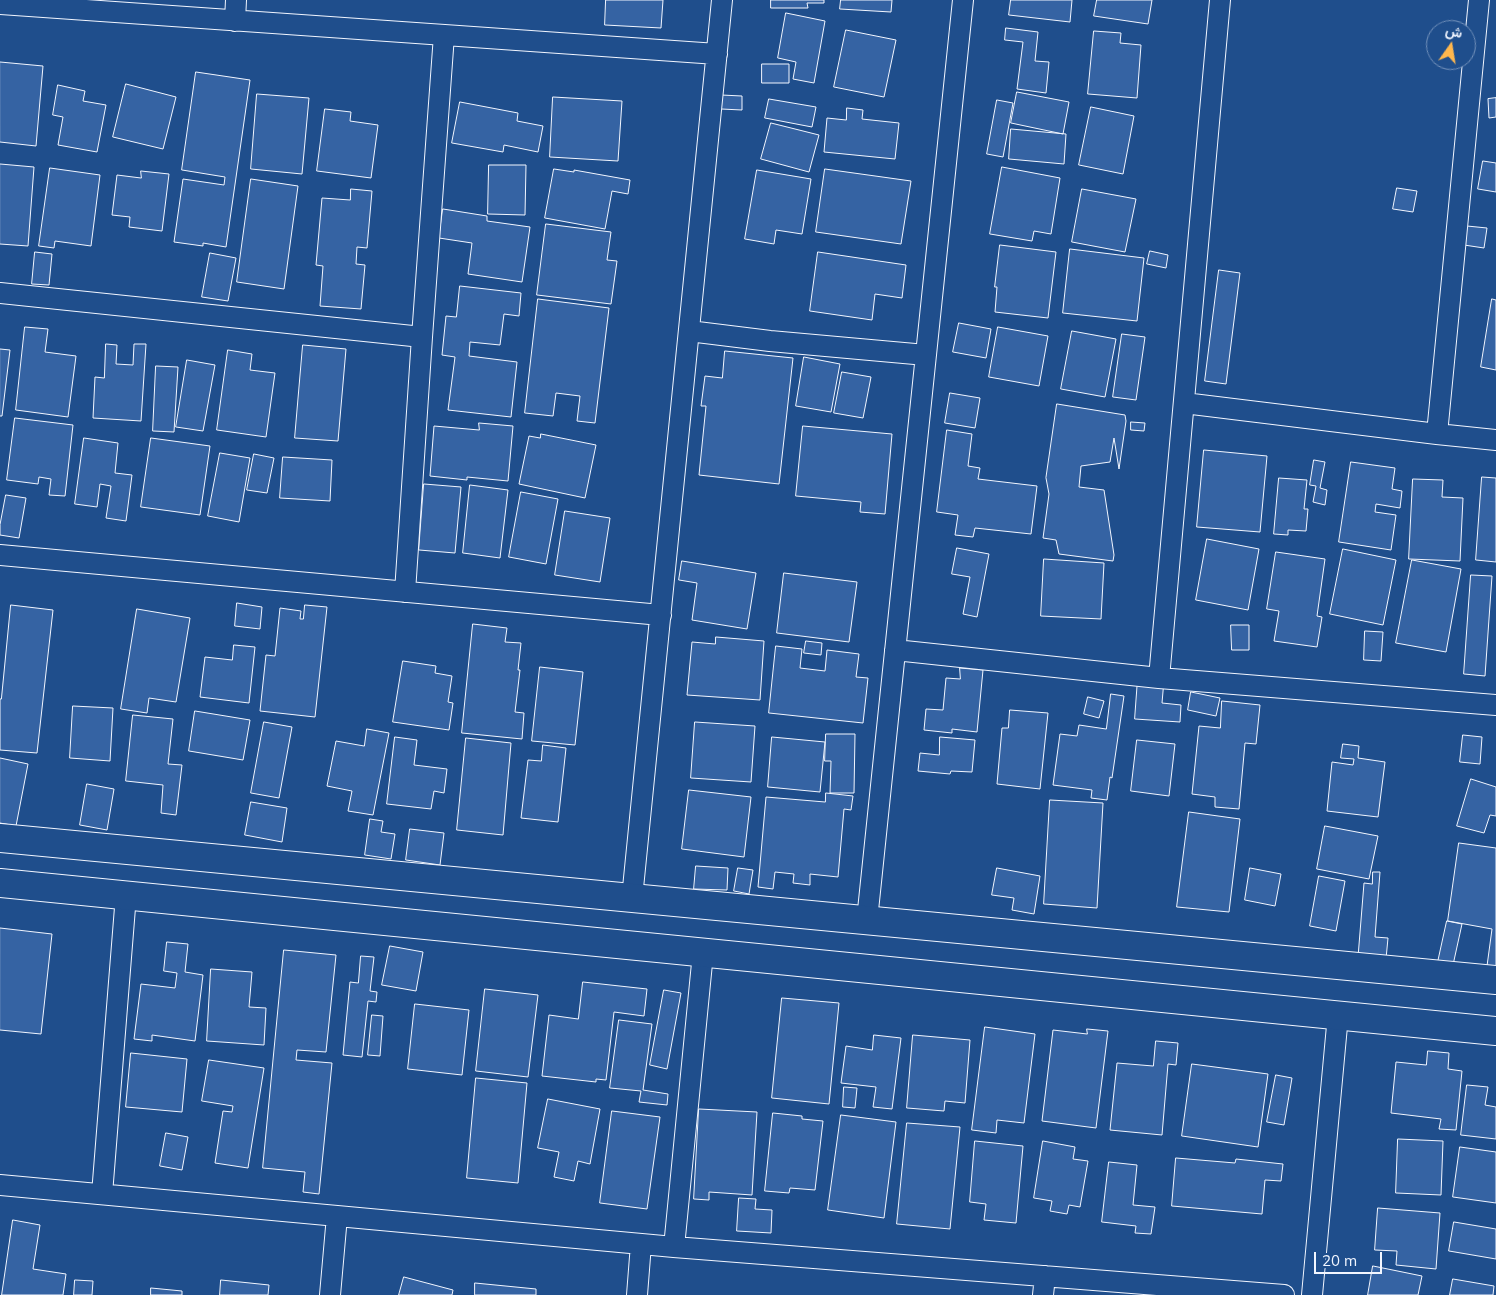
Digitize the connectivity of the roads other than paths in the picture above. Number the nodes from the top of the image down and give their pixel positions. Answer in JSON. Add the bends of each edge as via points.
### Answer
{"nodes":[{"id":1,"x":236,"y":0,"type":"edge"},
{"id":2,"x":722,"y":0,"type":"edge"},
{"id":3,"x":963,"y":0,"type":"edge"},
{"id":4,"x":1220,"y":0,"type":"edge"},
{"id":5,"x":1479,"y":0,"type":"edge"},
{"id":6,"x":0,"y":4,"type":"edge"},
{"id":7,"x":235,"y":20,"type":"junction"},
{"id":8,"x":444,"y":35,"type":"junction"},
{"id":9,"x":717,"y":54,"type":"junction"},
{"id":10,"x":0,"y":293,"type":"edge"},
{"id":11,"x":689,"y":331,"type":"junction"},
{"id":12,"x":422,"y":337,"type":"junction"},
{"id":13,"x":926,"y":355,"type":"junction"},
{"id":14,"x":1184,"y":403,"type":"junction"},
{"id":15,"x":1437,"y":434,"type":"junction"},
{"id":16,"x":1496,"y":440,"type":"edge"},
{"id":17,"x":0,"y":555,"type":"edge"},
{"id":18,"x":405,"y":592,"type":"junction"},
{"id":19,"x":661,"y":615,"type":"junction"},
{"id":20,"x":895,"y":650,"type":"junction"},
{"id":21,"x":1159,"y":678,"type":"junction"},
{"id":22,"x":1496,"y":705,"type":"edge"},
{"id":23,"x":0,"y":838,"type":"edge"},
{"id":24,"x":0,"y":883,"type":"edge"},
{"id":25,"x":126,"y":895,"type":"junction"},
{"id":26,"x":632,"y":898,"type":"junction"},
{"id":27,"x":867,"y":920,"type":"junction"},
{"id":28,"x":703,"y":953,"type":"junction"},
{"id":29,"x":1496,"y":980,"type":"edge"},
{"id":30,"x":1338,"y":1016,"type":"junction"},
{"id":31,"x":1496,"y":1030,"type":"edge"},
{"id":32,"x":0,"y":1185,"type":"edge"},
{"id":33,"x":102,"y":1194,"type":"junction"},
{"id":34,"x":337,"y":1216,"type":"junction"},
{"id":35,"x":641,"y":1244,"type":"junction"},
{"id":36,"x":674,"y":1247,"type":"junction"},
{"id":37,"x":1044,"y":1285,"type":"edge"},
{"id":38,"x":330,"y":1295,"type":"edge"},
{"id":39,"x":636,"y":1295,"type":"edge"},
{"id":40,"x":1284,"y":1295,"type":"edge"},
{"id":41,"x":1312,"y":1295,"type":"edge"}],
"edges":[{"from":1,"to":7,"type":"street"},
{"from":2,"to":9,"type":"street"},
{"from":3,"to":13,"type":"street"},
{"from":4,"to":14,"type":"street"},
{"from":5,"to":15,"type":"street"},
{"from":6,"to":7,"type":"street"},
{"from":7,"to":8,"type":"street"},
{"from":8,"to":9,"type":"street"},
{"from":8,"to":12,"type":"street"},
{"from":9,"to":11,"type":"street"},
{"from":10,"to":12,"type":"street"},
{"from":11,"to":13,"type":"street"},
{"from":11,"to":19,"type":"street"},
{"from":12,"to":18,"type":"street"},
{"from":13,"to":20,"type":"street"},
{"from":14,"to":15,"type":"street"},
{"from":14,"to":21,"type":"street"},
{"from":15,"to":16,"type":"street"},
{"from":17,"to":18,"type":"street"},
{"from":18,"to":19,"type":"street"},
{"from":19,"to":26,"type":"street"},
{"from":20,"to":21,"type":"street"},
{"from":20,"to":27,"type":"street"},
{"from":21,"to":22,"type":"street"},
{"from":23,"to":26,"type":"street"},
{"from":24,"to":25,"type":"street"},
{"from":25,"to":28,"type":"street"},
{"from":25,"to":33,"type":"street"},
{"from":26,"to":27,"type":"street"},
{"from":27,"to":29,"type":"street"},
{"from":28,"to":30,"type":"street"},
{"from":28,"to":36,"type":"street"},
{"from":30,"to":31,"type":"street"},
{"from":30,"to":41,"type":"street"},
{"from":32,"to":33,"type":"street"},
{"from":33,"to":34,"type":"street"},
{"from":34,"to":35,"type":"street"},
{"from":34,"to":38,"type":"street"},
{"from":35,"to":36,"type":"street"},
{"from":35,"to":39,"type":"street"},
{"from":36,"to":37,"type":"street"},
{"from":37,"to":40,"type":"street"}]}
